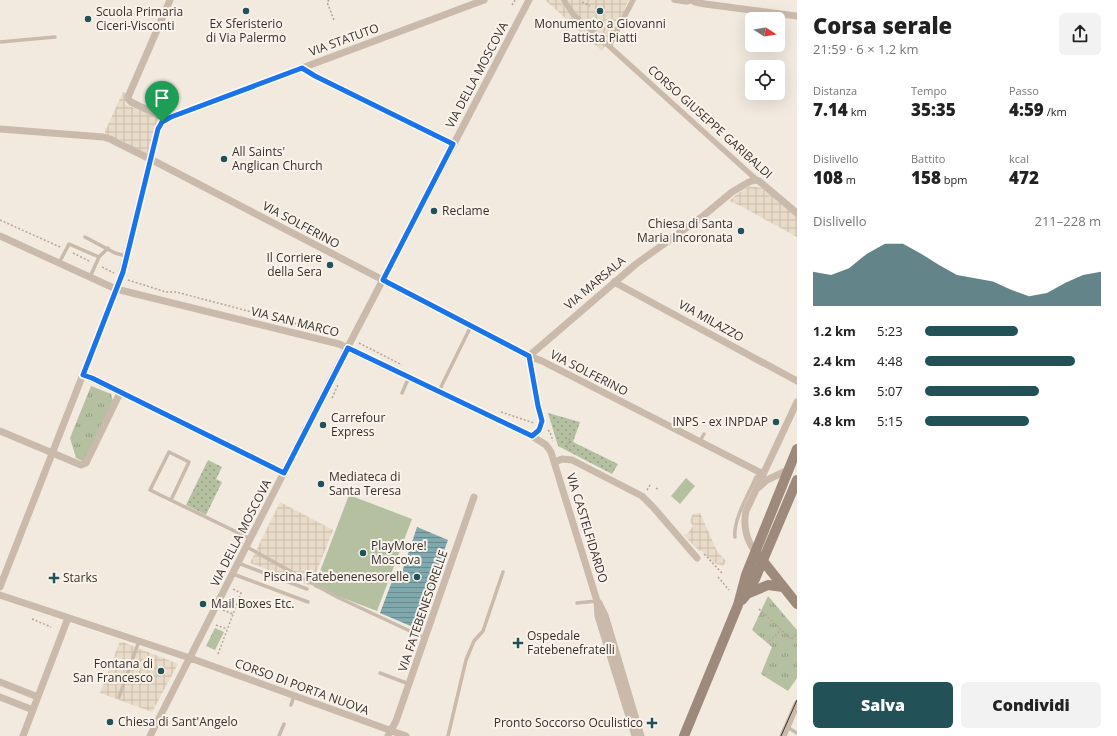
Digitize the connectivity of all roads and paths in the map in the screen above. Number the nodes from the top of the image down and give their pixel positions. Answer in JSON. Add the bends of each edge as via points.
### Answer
{"nodes":[{"id":1,"x":170,"y":0,"type":"edge"},
{"id":2,"x":329,"y":0,"type":"edge"},
{"id":3,"x":484,"y":0,"type":"edge"},
{"id":4,"x":515,"y":0,"type":"edge"},
{"id":5,"x":529,"y":0,"type":"edge"},
{"id":6,"x":564,"y":0,"type":"edge"},
{"id":7,"x":633,"y":0,"type":"edge"},
{"id":8,"x":674,"y":0,"type":"edge"},
{"id":9,"x":692,"y":0,"type":"edge"},
{"id":10,"x":582,"y":2,"type":"dead end"},
{"id":11,"x":512,"y":5,"type":"dead end"},
{"id":12,"x":590,"y":6,"type":"dead end"},
{"id":13,"x":797,"y":16,"type":"edge"},
{"id":14,"x":334,"y":20,"type":"dead end"},
{"id":15,"x":55,"y":37,"type":"dead end"},
{"id":16,"x":0,"y":42,"type":"edge"},
{"id":17,"x":609,"y":46,"type":"junction"},
{"id":18,"x":302,"y":68,"type":"junction"},
{"id":19,"x":166,"y":119,"type":"junction"},
{"id":20,"x":0,"y":129,"type":"edge"},
{"id":21,"x":453,"y":144,"type":"junction"},
{"id":22,"x":150,"y":159,"type":"junction"},
{"id":23,"x":758,"y":181,"type":"junction"},
{"id":24,"x":797,"y":213,"type":"edge"},
{"id":25,"x":0,"y":220,"type":"edge"},
{"id":26,"x":0,"y":236,"type":"edge"},
{"id":27,"x":85,"y":237,"type":"dead end"},
{"id":28,"x":108,"y":248,"type":"junction"},
{"id":29,"x":66,"y":250,"type":"junction"},
{"id":30,"x":126,"y":256,"type":"junction"},
{"id":31,"x":99,"y":257,"type":"junction"},
{"id":32,"x":59,"y":263,"type":"junction"},
{"id":33,"x":96,"y":264,"type":"junction"},
{"id":34,"x":114,"y":273,"type":"dead end"},
{"id":35,"x":90,"y":278,"type":"junction"},
{"id":36,"x":128,"y":280,"type":"dead end"},
{"id":37,"x":383,"y":280,"type":"junction"},
{"id":38,"x":614,"y":282,"type":"junction"},
{"id":39,"x":116,"y":289,"type":"junction"},
{"id":40,"x":472,"y":325,"type":"junction"},
{"id":41,"x":333,"y":334,"type":"dead end"},
{"id":42,"x":360,"y":344,"type":"dead end"},
{"id":43,"x":348,"y":348,"type":"junction"},
{"id":44,"x":529,"y":356,"type":"junction"},
{"id":45,"x":408,"y":367,"type":"dead end"},
{"id":46,"x":83,"y":375,"type":"junction"},
{"id":47,"x":409,"y":377,"type":"junction"},
{"id":48,"x":797,"y":381,"type":"edge"},
{"id":49,"x":439,"y":391,"type":"junction"},
{"id":50,"x":120,"y":393,"type":"junction"},
{"id":51,"x":402,"y":393,"type":"dead end"},
{"id":52,"x":797,"y":402,"type":"edge"},
{"id":53,"x":497,"y":410,"type":"dead end"},
{"id":54,"x":537,"y":424,"type":"dead end"},
{"id":55,"x":0,"y":431,"type":"edge"},
{"id":56,"x":704,"y":434,"type":"dead end"},
{"id":57,"x":532,"y":436,"type":"junction"},
{"id":58,"x":570,"y":436,"type":"dead end"},
{"id":59,"x":700,"y":441,"type":"junction"},
{"id":60,"x":567,"y":448,"type":"dead end"},
{"id":61,"x":797,"y":449,"type":"edge"},
{"id":62,"x":53,"y":453,"type":"junction"},
{"id":63,"x":555,"y":462,"type":"junction"},
{"id":64,"x":788,"y":470,"type":"junction"},
{"id":65,"x":284,"y":473,"type":"junction"},
{"id":66,"x":763,"y":474,"type":"junction"},
{"id":67,"x":797,"y":480,"type":"edge"},
{"id":68,"x":651,"y":483,"type":"dead end"},
{"id":69,"x":656,"y":488,"type":"dead end"},
{"id":70,"x":659,"y":490,"type":"dead end"},
{"id":71,"x":645,"y":492,"type":"dead end"},
{"id":72,"x":754,"y":493,"type":"junction"},
{"id":73,"x":474,"y":496,"type":"dead end"},
{"id":74,"x":171,"y":500,"type":"junction"},
{"id":75,"x":735,"y":537,"type":"dead end"},
{"id":76,"x":251,"y":539,"type":"junction"},
{"id":77,"x":246,"y":547,"type":"junction"},
{"id":78,"x":755,"y":551,"type":"junction"},
{"id":79,"x":702,"y":552,"type":"dead end"},
{"id":80,"x":697,"y":558,"type":"dead end"},
{"id":81,"x":762,"y":560,"type":"junction"},
{"id":82,"x":238,"y":563,"type":"junction"},
{"id":83,"x":503,"y":572,"type":"dead end"},
{"id":84,"x":722,"y":573,"type":"dead end"},
{"id":85,"x":233,"y":574,"type":"junction"},
{"id":86,"x":718,"y":577,"type":"dead end"},
{"id":87,"x":0,"y":587,"type":"edge"},
{"id":88,"x":783,"y":587,"type":"junction"},
{"id":89,"x":233,"y":589,"type":"dead end"},
{"id":90,"x":307,"y":589,"type":"dead end"},
{"id":91,"x":729,"y":590,"type":"dead end"},
{"id":92,"x":747,"y":594,"type":"junction"},
{"id":93,"x":0,"y":595,"type":"edge"},
{"id":94,"x":597,"y":601,"type":"junction"},
{"id":95,"x":308,"y":602,"type":"dead end"},
{"id":96,"x":577,"y":603,"type":"dead end"},
{"id":97,"x":797,"y":604,"type":"edge"},
{"id":98,"x":738,"y":605,"type":"junction"},
{"id":99,"x":759,"y":609,"type":"dead end"},
{"id":100,"x":223,"y":610,"type":"dead end"},
{"id":101,"x":233,"y":614,"type":"junction"},
{"id":102,"x":68,"y":618,"type":"junction"},
{"id":103,"x":32,"y":619,"type":"dead end"},
{"id":104,"x":215,"y":625,"type":"dead end"},
{"id":105,"x":51,"y":626,"type":"dead end"},
{"id":106,"x":227,"y":630,"type":"junction"},
{"id":107,"x":781,"y":630,"type":"junction"},
{"id":108,"x":797,"y":634,"type":"edge"},
{"id":109,"x":425,"y":638,"type":"junction"},
{"id":110,"x":139,"y":641,"type":"junction"},
{"id":111,"x":769,"y":641,"type":"dead end"},
{"id":112,"x":218,"y":654,"type":"dead end"},
{"id":113,"x":190,"y":658,"type":"junction"},
{"id":114,"x":380,"y":673,"type":"dead end"},
{"id":115,"x":0,"y":682,"type":"edge"},
{"id":116,"x":409,"y":684,"type":"junction"},
{"id":117,"x":294,"y":696,"type":"junction"},
{"id":118,"x":0,"y":697,"type":"edge"},
{"id":119,"x":38,"y":697,"type":"junction"},
{"id":120,"x":119,"y":697,"type":"dead end"},
{"id":121,"x":797,"y":704,"type":"edge"},
{"id":122,"x":291,"y":705,"type":"dead end"},
{"id":123,"x":33,"y":710,"type":"junction"},
{"id":124,"x":284,"y":724,"type":"dead end"},
{"id":125,"x":787,"y":728,"type":"junction"},
{"id":126,"x":797,"y":733,"type":"edge"},
{"id":127,"x":389,"y":734,"type":"edge"},
{"id":128,"x":23,"y":736,"type":"edge"},
{"id":129,"x":150,"y":736,"type":"edge"},
{"id":130,"x":279,"y":736,"type":"edge"},
{"id":131,"x":406,"y":736,"type":"edge"},
{"id":132,"x":448,"y":736,"type":"edge"},
{"id":133,"x":635,"y":736,"type":"edge"},
{"id":134,"x":641,"y":736,"type":"edge"},
{"id":135,"x":684,"y":736,"type":"edge"},
{"id":136,"x":783,"y":736,"type":"edge"}],
"edges":[{"from":1,"to":19,"type":"street","via":[[128,97],[131,102]]},
{"from":2,"to":14,"type":"path","via":[[327,2]]},
{"from":3,"to":18,"type":"street","name":"VIA STATUTO"},
{"from":4,"to":11,"type":"path"},
{"from":5,"to":21,"type":"street","name":"VIA DELLA MOSCOVA"},
{"from":6,"to":17,"type":"street","name":"CORSO GIUSEPPE GARIBALDI","via":[[573,14]]},
{"from":7,"to":17,"type":"street"},
{"from":8,"to":9,"type":"street"},
{"from":9,"to":13,"type":"street"},
{"from":10,"to":12,"type":"path"},
{"from":15,"to":16,"type":"lane"},
{"from":17,"to":23,"type":"street","name":"CORSO GIUSEPPE GARIBALDI"},
{"from":18,"to":19,"type":"street","name":"VIA STATUTO"},
{"from":18,"to":21,"type":"street"},
{"from":19,"to":22,"type":"street","via":[[158,129]]},
{"from":20,"to":22,"type":"street","name":"VIA SOLFERINO","via":[[103,136]]},
{"from":21,"to":37,"type":"street","name":"VIA DELLA MOSCOVA"},
{"from":22,"to":30,"type":"street"},
{"from":22,"to":37,"type":"street","name":"VIA SOLFERINO"},
{"from":23,"to":24,"type":"street","name":"CORSO GIUSEPPE GARIBALDI"},
{"from":23,"to":38,"type":"street","name":"VIA MARSALA","via":[[749,182],[732,192]]},
{"from":25,"to":29,"type":"path"},
{"from":26,"to":32,"type":"street","name":"VIA SAN MARCO"},
{"from":27,"to":28,"type":"lane"},
{"from":28,"to":30,"type":"lane"},
{"from":28,"to":31,"type":"lane"},
{"from":29,"to":31,"type":"lane","via":[[69,244]]},
{"from":29,"to":32,"type":"lane"},
{"from":29,"to":33,"type":"path"},
{"from":30,"to":39,"type":"street"},
{"from":31,"to":33,"type":"lane"},
{"from":32,"to":35,"type":"street","name":"VIA SAN MARCO"},
{"from":33,"to":34,"type":"path"},
{"from":33,"to":35,"type":"lane"},
{"from":35,"to":39,"type":"street","name":"VIA SAN MARCO"},
{"from":36,"to":41,"type":"path"},
{"from":37,"to":40,"type":"street","name":"VIA SOLFERINO"},
{"from":37,"to":43,"type":"street","name":"VIA DELLA MOSCOVA"},
{"from":38,"to":44,"type":"street","name":"VIA MARSALA"},
{"from":38,"to":48,"type":"street","name":"VIA MILAZZO"},
{"from":39,"to":43,"type":"street","name":"VIA SAN MARCO"},
{"from":39,"to":46,"type":"street"},
{"from":40,"to":44,"type":"street","name":"VIA SOLFERINO"},
{"from":40,"to":49,"type":"lane"},
{"from":42,"to":45,"type":"path"},
{"from":43,"to":47,"type":"street","name":"VIA SAN MARCO"},
{"from":43,"to":65,"type":"street","name":"VIA DELLA MOSCOVA"},
{"from":44,"to":57,"type":"street","via":[[542,421],[539,430]]},
{"from":44,"to":59,"type":"street","name":"VIA SOLFERINO"},
{"from":46,"to":50,"type":"street"},
{"from":46,"to":62,"type":"street"},
{"from":47,"to":49,"type":"street","name":"VIA SAN MARCO"},
{"from":47,"to":51,"type":"lane"},
{"from":49,"to":57,"type":"street","name":"VIA SAN MARCO"},
{"from":50,"to":62,"type":"street","via":[[86,463],[81,465]]},
{"from":50,"to":65,"type":"street"},
{"from":52,"to":66,"type":"street"},
{"from":53,"to":54,"type":"path"},
{"from":55,"to":62,"type":"street"},
{"from":56,"to":59,"type":"lane"},
{"from":57,"to":63,"type":"street","name":"VIA SAN MARCO","via":[[546,445]]},
{"from":58,"to":60,"type":"path"},
{"from":59,"to":66,"type":"street","name":"VIA SOLFERINO"},
{"from":61,"to":64,"type":"main road"},
{"from":62,"to":87,"type":"street"},
{"from":63,"to":80,"type":"street","via":[[572,460],[642,496]]},
{"from":63,"to":94,"type":"street","name":"VIA CASTELFIDARDO"},
{"from":64,"to":72,"type":"street","via":[[767,480]]},
{"from":64,"to":78,"type":"main road"},
{"from":65,"to":76,"type":"street","name":"VIA DELLA MOSCOVA"},
{"from":66,"to":72,"type":"street"},
{"from":66,"to":75,"type":"lane","via":[[756,477],[736,522]]},
{"from":67,"to":81,"type":"main road"},
{"from":68,"to":71,"type":"path"},
{"from":69,"to":70,"type":"path"},
{"from":72,"to":78,"type":"street","via":[[746,511],[745,522],[748,538]]},
{"from":73,"to":109,"type":"street","name":"VIA FATEBENESORELLE"},
{"from":74,"to":74,"type":"lane","via":[[150,490],[169,452],[189,462]]},
{"from":74,"to":76,"type":"lane"},
{"from":76,"to":77,"type":"street","name":"VIA DELLA MOSCOVA"},
{"from":77,"to":82,"type":"street","name":"VIA DELLA MOSCOVA"},
{"from":77,"to":109,"type":"lane","via":[[337,597]]},
{"from":78,"to":81,"type":"main road"},
{"from":78,"to":98,"type":"main road"},
{"from":79,"to":84,"type":"path"},
{"from":81,"to":88,"type":"main road"},
{"from":81,"to":92,"type":"main road"},
{"from":82,"to":85,"type":"street","name":"VIA DELLA MOSCOVA"},
{"from":82,"to":90,"type":"lane"},
{"from":83,"to":132,"type":"lane","via":[[483,631],[474,641],[466,660]]},
{"from":85,"to":95,"type":"lane"},
{"from":85,"to":113,"type":"street","name":"VIA DELLA MOSCOVA"},
{"from":86,"to":91,"type":"path"},
{"from":88,"to":92,"type":"main road","via":[[768,585]]},
{"from":88,"to":97,"type":"main road"},
{"from":89,"to":101,"type":"path","via":[[241,593]]},
{"from":92,"to":98,"type":"main road"},
{"from":93,"to":102,"type":"street"},
{"from":94,"to":96,"type":"lane"},
{"from":94,"to":133,"type":"street","name":"VIA CASTELFIDARDO","via":[[598,616]]},
{"from":94,"to":134,"type":"street","name":"VIA CASTELFIDARDO","via":[[605,615]]},
{"from":98,"to":135,"type":"main road"},
{"from":99,"to":107,"type":"path"},
{"from":100,"to":101,"type":"path"},
{"from":101,"to":106,"type":"path"},
{"from":102,"to":110,"type":"street"},
{"from":102,"to":119,"type":"street"},
{"from":103,"to":105,"type":"path"},
{"from":104,"to":106,"type":"path"},
{"from":106,"to":112,"type":"path"},
{"from":107,"to":108,"type":"path","via":[[792,639]]},
{"from":107,"to":111,"type":"path"},
{"from":109,"to":116,"type":"street","name":"VIA FATEBENESORELLE"},
{"from":110,"to":113,"type":"street","name":"CORSO DI PORTA NUOVA"},
{"from":110,"to":120,"type":"lane"},
{"from":113,"to":117,"type":"street","name":"CORSO DI PORTA NUOVA"},
{"from":113,"to":129,"type":"street","name":"VIA DELLA MOSCOVA"},
{"from":114,"to":116,"type":"lane"},
{"from":115,"to":119,"type":"street"},
{"from":116,"to":127,"type":"street","name":"VIA FATEBENESORELLE"},
{"from":117,"to":122,"type":"lane"},
{"from":117,"to":127,"type":"street","name":"CORSO DI PORTA NUOVA"},
{"from":118,"to":123,"type":"street"},
{"from":119,"to":123,"type":"street"},
{"from":121,"to":125,"type":"street"},
{"from":123,"to":128,"type":"street"},
{"from":124,"to":130,"type":"lane"},
{"from":125,"to":126,"type":"lane"},
{"from":125,"to":136,"type":"street"},
{"from":127,"to":131,"type":"street","name":"CORSO DI PORTA NUOVA"}]}
